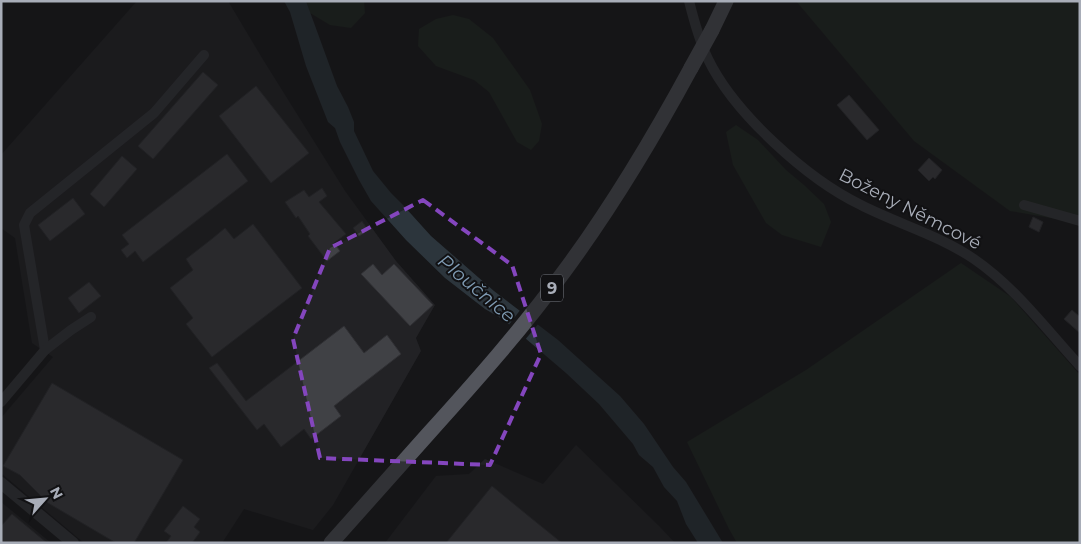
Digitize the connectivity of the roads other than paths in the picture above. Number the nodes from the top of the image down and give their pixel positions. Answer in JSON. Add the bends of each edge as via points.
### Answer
{"nodes":[{"id":1,"x":689,"y":1,"type":"edge"},
{"id":2,"x":726,"y":1,"type":"edge"},
{"id":3,"x":204,"y":54,"type":"dead end"},
{"id":4,"x":1024,"y":206,"type":"dead end"},
{"id":5,"x":1080,"y":221,"type":"edge"},
{"id":6,"x":91,"y":317,"type":"dead end"},
{"id":7,"x":45,"y":350,"type":"junction"},
{"id":8,"x":1080,"y":366,"type":"edge"},
{"id":9,"x":1,"y":402,"type":"edge"},
{"id":10,"x":1,"y":483,"type":"edge"},
{"id":11,"x":73,"y":543,"type":"edge"},
{"id":12,"x":331,"y":543,"type":"edge"}],
"edges":[{"from":1,"to":8,"type":"street","name":"Boženy Němcové","via":[[701,42],[718,77],[735,101],[770,138],[834,190],[974,259],[1012,291]]},
{"from":2,"to":12,"type":"main road","number":"9","bridge":true,"via":[[659,128],[590,237],[534,312]]},
{"from":3,"to":7,"type":"street","via":[[154,113],[30,213],[24,225]]},
{"from":4,"to":5,"type":"street"},
{"from":6,"to":7,"type":"street"},
{"from":7,"to":9,"type":"street"},
{"from":10,"to":11,"type":"street"}]}
